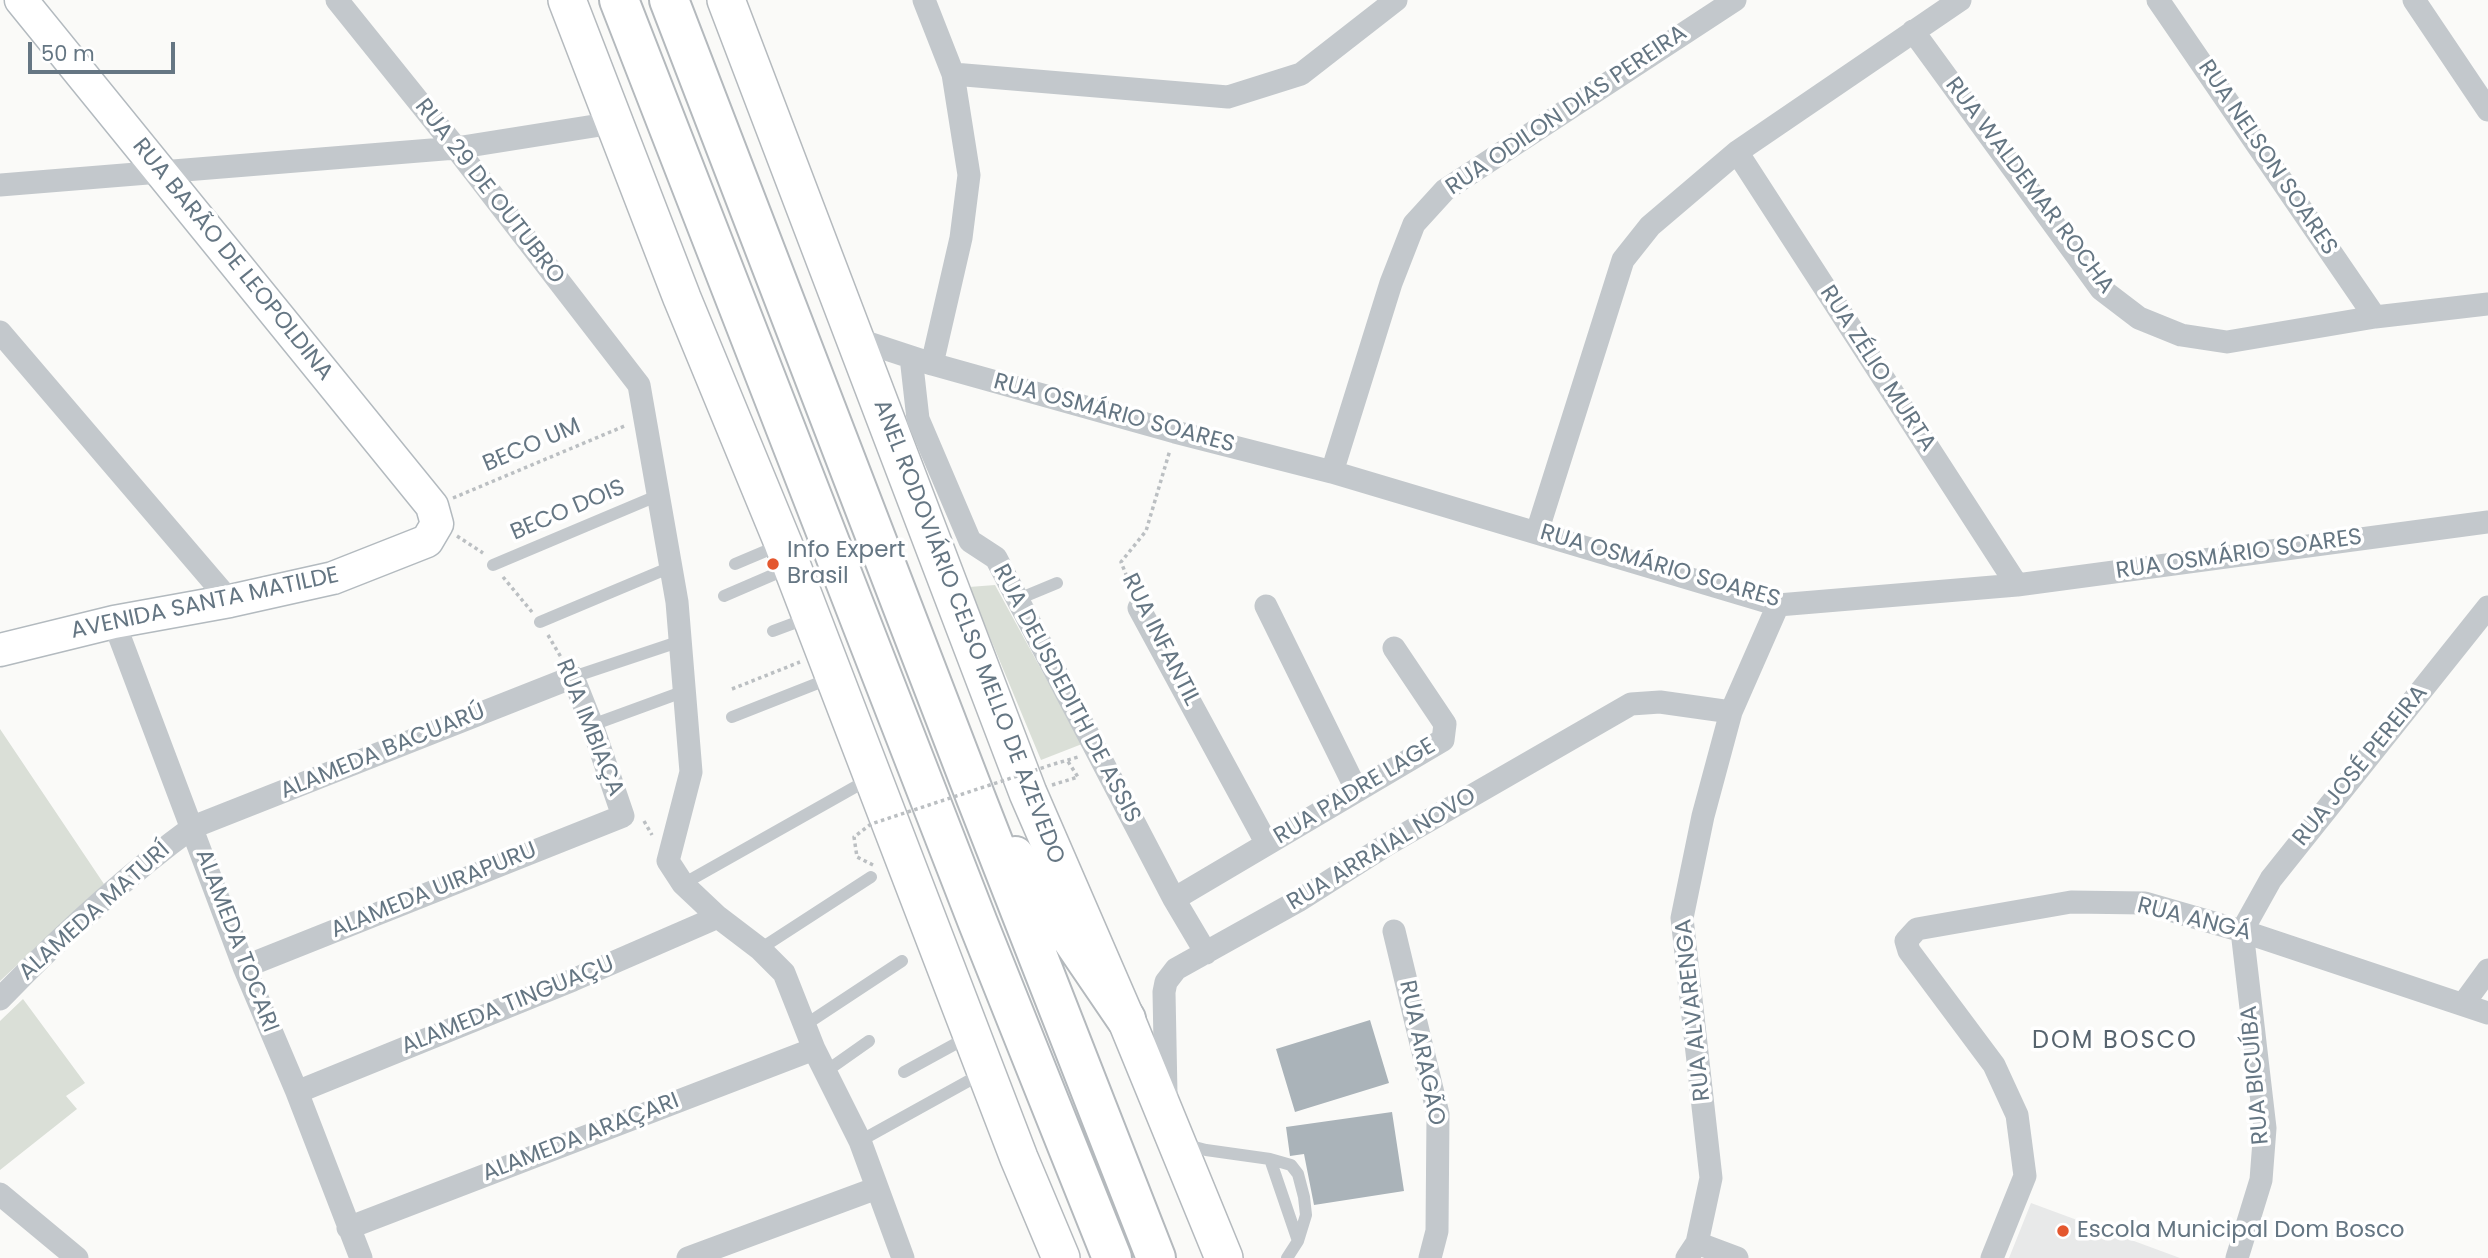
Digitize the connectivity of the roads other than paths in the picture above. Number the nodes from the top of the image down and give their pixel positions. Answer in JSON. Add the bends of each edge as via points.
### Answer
{"nodes":[{"id":1,"x":21,"y":0,"type":"edge"},
{"id":2,"x":337,"y":0,"type":"edge"},
{"id":3,"x":567,"y":0,"type":"edge"},
{"id":4,"x":619,"y":0,"type":"edge"},
{"id":5,"x":669,"y":0,"type":"edge"},
{"id":6,"x":726,"y":0,"type":"edge"},
{"id":7,"x":924,"y":0,"type":"edge"},
{"id":8,"x":1396,"y":0,"type":"edge"},
{"id":9,"x":1735,"y":0,"type":"edge"},
{"id":10,"x":1960,"y":0,"type":"edge"},
{"id":11,"x":2158,"y":0,"type":"edge"},
{"id":12,"x":2414,"y":0,"type":"edge"},
{"id":13,"x":1913,"y":32,"type":"junction"},
{"id":14,"x":953,"y":74,"type":"junction"},
{"id":15,"x":2488,"y":110,"type":"edge"},
{"id":16,"x":613,"y":123,"type":"junction"},
{"id":17,"x":456,"y":148,"type":"junction"},
{"id":18,"x":1737,"y":152,"type":"junction"},
{"id":19,"x":160,"y":172,"type":"junction"},
{"id":20,"x":0,"y":185,"type":"edge"},
{"id":21,"x":2488,"y":304,"type":"edge"},
{"id":22,"x":2375,"y":317,"type":"junction"},
{"id":23,"x":0,"y":332,"type":"edge"},
{"id":24,"x":853,"y":338,"type":"junction"},
{"id":25,"x":922,"y":360,"type":"junction"},
{"id":26,"x":1332,"y":472,"type":"junction"},
{"id":27,"x":659,"y":495,"type":"junction"},
{"id":28,"x":435,"y":515,"type":"joint"},
{"id":29,"x":2488,"y":522,"type":"edge"},
{"id":30,"x":1537,"y":532,"type":"junction"},
{"id":31,"x":788,"y":555,"type":"junction"},
{"id":32,"x":735,"y":564,"type":"dead end"},
{"id":33,"x":493,"y":565,"type":"road end"},
{"id":34,"x":671,"y":567,"type":"junction"},
{"id":35,"x":1057,"y":583,"type":"dead end"},
{"id":36,"x":2017,"y":585,"type":"junction"},
{"id":37,"x":724,"y":596,"type":"dead end"},
{"id":38,"x":1016,"y":600,"type":"junction"},
{"id":39,"x":230,"y":601,"type":"junction"},
{"id":40,"x":1266,"y":606,"type":"dead end"},
{"id":41,"x":1778,"y":606,"type":"junction"},
{"id":42,"x":2488,"y":607,"type":"edge"},
{"id":43,"x":1139,"y":608,"type":"road end"},
{"id":44,"x":811,"y":616,"type":"junction"},
{"id":45,"x":114,"y":622,"type":"junction"},
{"id":46,"x":540,"y":622,"type":"road end"},
{"id":47,"x":773,"y":631,"type":"dead end"},
{"id":48,"x":681,"y":641,"type":"junction"},
{"id":49,"x":1394,"y":648,"type":"dead end"},
{"id":50,"x":0,"y":650,"type":"edge"},
{"id":51,"x":830,"y":664,"type":"junction"},
{"id":52,"x":573,"y":677,"type":"junction"},
{"id":53,"x":685,"y":691,"type":"junction"},
{"id":54,"x":1731,"y":712,"type":"junction"},
{"id":55,"x":732,"y":717,"type":"dead end"},
{"id":56,"x":593,"y":725,"type":"junction"},
{"id":57,"x":873,"y":777,"type":"junction"},
{"id":58,"x":1357,"y":791,"type":"junction"},
{"id":59,"x":976,"y":798,"type":"junction"},
{"id":60,"x":623,"y":816,"type":"joint"},
{"id":61,"x":193,"y":827,"type":"junction"},
{"id":62,"x":1268,"y":844,"type":"junction"},
{"id":63,"x":872,"y":871,"type":"road end"},
{"id":64,"x":683,"y":884,"type":"junction"},
{"id":65,"x":1174,"y":899,"type":"junction"},
{"id":66,"x":718,"y":917,"type":"junction"},
{"id":67,"x":1394,"y":931,"type":"dead end"},
{"id":68,"x":2242,"y":931,"type":"junction"},
{"id":69,"x":760,"y":949,"type":"junction"},
{"id":70,"x":1206,"y":953,"type":"junction"},
{"id":71,"x":902,"y":961,"type":"dead end"},
{"id":72,"x":244,"y":967,"type":"junction"},
{"id":73,"x":2488,"y":970,"type":"edge"},
{"id":74,"x":0,"y":999,"type":"edge"},
{"id":75,"x":2463,"y":1003,"type":"junction"},
{"id":76,"x":2488,"y":1013,"type":"edge"},
{"id":77,"x":1126,"y":1019,"type":"junction"},
{"id":78,"x":805,"y":1025,"type":"junction"},
{"id":79,"x":972,"y":1035,"type":"junction"},
{"id":80,"x":869,"y":1041,"type":"dead end"},
{"id":81,"x":814,"y":1049,"type":"junction"},
{"id":82,"x":825,"y":1072,"type":"junction"},
{"id":83,"x":904,"y":1072,"type":"dead end"},
{"id":84,"x":972,"y":1079,"type":"dead end"},
{"id":85,"x":297,"y":1092,"type":"junction"},
{"id":86,"x":1060,"y":1127,"type":"junction"},
{"id":87,"x":1171,"y":1129,"type":"junction"},
{"id":88,"x":860,"y":1140,"type":"junction"},
{"id":89,"x":1270,"y":1159,"type":"junction"},
{"id":90,"x":877,"y":1188,"type":"junction"},
{"id":91,"x":2,"y":1201,"type":"edge"},
{"id":92,"x":348,"y":1228,"type":"junction"},
{"id":93,"x":1298,"y":1241,"type":"junction"},
{"id":94,"x":1692,"y":1250,"type":"edge"},
{"id":95,"x":77,"y":1258,"type":"edge"},
{"id":96,"x":361,"y":1258,"type":"edge"},
{"id":97,"x":688,"y":1258,"type":"edge"},
{"id":98,"x":904,"y":1258,"type":"edge"},
{"id":99,"x":1061,"y":1258,"type":"edge"},
{"id":100,"x":1090,"y":1258,"type":"edge"},
{"id":101,"x":1112,"y":1258,"type":"edge"},
{"id":102,"x":1156,"y":1258,"type":"edge"},
{"id":103,"x":1224,"y":1258,"type":"edge"},
{"id":104,"x":1287,"y":1258,"type":"edge"},
{"id":105,"x":1430,"y":1258,"type":"edge"},
{"id":106,"x":1737,"y":1258,"type":"edge"},
{"id":107,"x":1992,"y":1258,"type":"edge"},
{"id":108,"x":2237,"y":1258,"type":"edge"}],
"edges":[{"from":1,"to":19,"type":"street","name":"RUA BARÃO DE LEOPOLDINA"},
{"from":2,"to":17,"type":"street","name":"RUA 29 DE OUTUBRO"},
{"from":3,"to":16,"type":"main road"},
{"from":4,"to":86,"type":"highway"},
{"from":5,"to":59,"type":"highway"},
{"from":6,"to":24,"type":"main road","name":"ANEL RODOVIÁRIO CELSO MELLO DE AZEVEDO"},
{"from":7,"to":14,"type":"street","name":"RUA DEUSDEDITH DE ASSIS"},
{"from":8,"to":14,"type":"street","via":[[1301,74],[1228,97]]},
{"from":9,"to":26,"type":"street","name":"RUA ODILON DIAS PEREIRA","via":[[1445,190],[1414,224]]},
{"from":10,"to":13,"type":"street"},
{"from":11,"to":22,"type":"street","name":"RUA NELSON SOARES"},
{"from":12,"to":15,"type":"street"},
{"from":13,"to":18,"type":"street"},
{"from":13,"to":22,"type":"street","name":"RUA WALDEMAR ROCHA","via":[[2101,289],[2139,318],[2182,335],[2227,342]]},
{"from":14,"to":25,"type":"street","name":"RUA DEUSDEDITH DE ASSIS","via":[[969,175],[961,238]]},
{"from":16,"to":17,"type":"street"},
{"from":16,"to":31,"type":"main road"},
{"from":17,"to":19,"type":"street"},
{"from":17,"to":27,"type":"street","name":"RUA 29 DE OUTUBRO","via":[[639,385]]},
{"from":18,"to":30,"type":"street","via":[[1650,226],[1623,260]]},
{"from":18,"to":36,"type":"street","name":"RUA ZÉLIO MURTA"},
{"from":19,"to":20,"type":"street"},
{"from":19,"to":28,"type":"street","name":"RUA BARÃO DE LEOPOLDINA"},
{"from":21,"to":22,"type":"street","name":"RUA WALDEMAR ROCHA"},
{"from":23,"to":39,"type":"street"},
{"from":24,"to":25,"type":"street","name":"RUA OSMÁRIO SOARES"},
{"from":24,"to":77,"type":"main road","name":"ANEL RODOVIÁRIO CELSO MELLO DE AZEVEDO","via":[[1028,793]]},
{"from":25,"to":26,"type":"street","name":"RUA OSMÁRIO SOARES"},
{"from":25,"to":38,"type":"street","name":"RUA DEUSDEDITH DE ASSIS","via":[[918,419],[970,541],[996,558]]},
{"from":26,"to":30,"type":"street","name":"RUA OSMÁRIO SOARES"},
{"from":27,"to":33,"type":"lane","name":"BECO DOIS"},
{"from":27,"to":34,"type":"street"},
{"from":28,"to":39,"type":"street","name":"AVENIDA SANTA MATILDE","via":[[427,541],[333,578]]},
{"from":29,"to":36,"type":"street","name":"RUA OSMÁRIO SOARES"},
{"from":30,"to":41,"type":"street","name":"RUA OSMÁRIO SOARES"},
{"from":31,"to":32,"type":"lane"},
{"from":31,"to":37,"type":"lane"},
{"from":31,"to":44,"type":"main road"},
{"from":34,"to":46,"type":"lane"},
{"from":34,"to":48,"type":"street"},
{"from":35,"to":38,"type":"lane"},
{"from":36,"to":41,"type":"street","name":"RUA OSMÁRIO SOARES"},
{"from":38,"to":65,"type":"street","name":"RUA DEUSDEDITH DE ASSIS"},
{"from":39,"to":45,"type":"street","name":"AVENIDA SANTA MATILDE"},
{"from":40,"to":58,"type":"street"},
{"from":41,"to":54,"type":"street","name":"RUA ALVARENGA"},
{"from":42,"to":68,"type":"street","name":"RUA JOSÉ PEREIRA","via":[[2271,879]]},
{"from":43,"to":62,"type":"street","name":"RUA INFANTIL"},
{"from":44,"to":47,"type":"lane"},
{"from":44,"to":51,"type":"main road"},
{"from":45,"to":50,"type":"street","name":"AVENIDA SANTA MATILDE"},
{"from":45,"to":61,"type":"street","name":"ALAMEDA TOCARI"},
{"from":48,"to":52,"type":"lane"},
{"from":48,"to":53,"type":"street"},
{"from":49,"to":58,"type":"street","name":"RUA PADRE LAGE","via":[[1445,724],[1443,740]]},
{"from":51,"to":55,"type":"lane"},
{"from":51,"to":57,"type":"main road"},
{"from":52,"to":56,"type":"street","name":"RUA IMBIAÇA"},
{"from":52,"to":61,"type":"street","name":"ALAMEDA BACUARÚ"},
{"from":53,"to":56,"type":"lane"},
{"from":53,"to":64,"type":"street","via":[[691,772],[668,861]]},
{"from":54,"to":70,"type":"street","name":"RUA ARRAIAL NOVO","via":[[1660,702],[1631,704]]},
{"from":54,"to":94,"type":"street","name":"RUA ALVARENGA","via":[[1682,918],[1711,1178]]},
{"from":56,"to":60,"type":"street","name":"RUA IMBIAÇA"},
{"from":57,"to":64,"type":"lane"},
{"from":57,"to":79,"type":"main road"},
{"from":58,"to":62,"type":"street","name":"RUA PADRE LAGE"},
{"from":59,"to":77,"type":"highway"},
{"from":59,"to":102,"type":"highway"},
{"from":60,"to":72,"type":"street","name":"ALAMEDA UIRAPURU"},
{"from":61,"to":72,"type":"street","name":"ALAMEDA TOCARI"},
{"from":61,"to":74,"type":"street","name":"ALAMEDA MATURÍ","via":[[72,928]]},
{"from":62,"to":65,"type":"street","name":"RUA PADRE LAGE"},
{"from":63,"to":69,"type":"lane"},
{"from":64,"to":66,"type":"street"},
{"from":65,"to":70,"type":"street","name":"RUA DEUSDEDITH DE ASSIS"},
{"from":66,"to":69,"type":"street"},
{"from":66,"to":85,"type":"street","name":"ALAMEDA TINGUAÇU"},
{"from":67,"to":105,"type":"street","name":"RUA ARAGÃO","via":[[1438,1114],[1437,1231]]},
{"from":68,"to":75,"type":"street","name":"RUA ANGÁ"},
{"from":68,"to":107,"type":"street","name":"RUA ANGÁ","via":[[2145,903],[2071,902],[1917,929],[1906,941],[1994,1065],[2017,1115],[2025,1175]]},
{"from":68,"to":108,"type":"street","name":"RUA BICUÍBA","via":[[2265,1129],[2261,1180]]},
{"from":69,"to":78,"type":"street","via":[[784,973]]},
{"from":70,"to":87,"type":"street","name":"RUA ARRAIAL NOVO","via":[[1176,969],[1164,992]]},
{"from":71,"to":78,"type":"lane"},
{"from":72,"to":85,"type":"street","name":"ALAMEDA TOCARI"},
{"from":73,"to":75,"type":"street"},
{"from":75,"to":76,"type":"street","name":"RUA ANGÁ"},
{"from":77,"to":87,"type":"main road","name":"ANEL RODOVIÁRIO CELSO MELLO DE AZEVEDO"},
{"from":78,"to":81,"type":"street"},
{"from":79,"to":83,"type":"lane"},
{"from":79,"to":99,"type":"main road"},
{"from":80,"to":82,"type":"lane"},
{"from":81,"to":82,"type":"street"},
{"from":81,"to":92,"type":"street","name":"ALAMEDA ARAÇARI"},
{"from":82,"to":88,"type":"street"},
{"from":84,"to":88,"type":"lane"},
{"from":85,"to":92,"type":"street","name":"ALAMEDA TOCARI"},
{"from":86,"to":100,"type":"highway"},
{"from":86,"to":101,"type":"highway"},
{"from":87,"to":89,"type":"lane","via":[[1206,1150]]},
{"from":87,"to":103,"type":"main road","name":"ANEL RODOVIÁRIO CELSO MELLO DE AZEVEDO"},
{"from":88,"to":90,"type":"street"},
{"from":89,"to":93,"type":"lane"},
{"from":89,"to":93,"type":"lane","via":[[1291,1165],[1298,1174],[1306,1215]]},
{"from":90,"to":97,"type":"street"},
{"from":90,"to":98,"type":"street"},
{"from":91,"to":95,"type":"street"},
{"from":92,"to":96,"type":"street","name":"ALAMEDA TOCARI"},
{"from":93,"to":104,"type":"lane"},
{"from":94,"to":106,"type":"street"}]}
